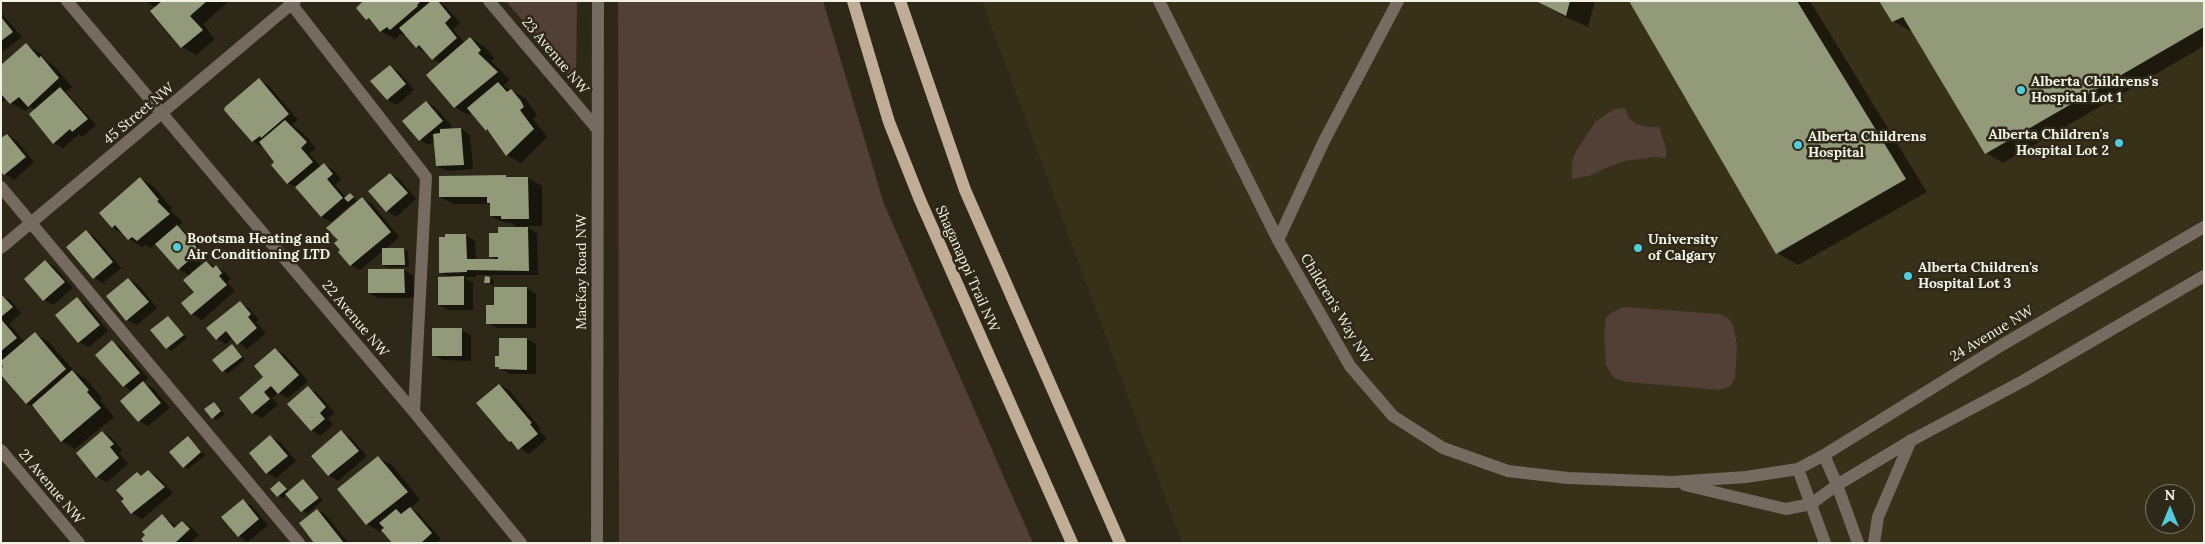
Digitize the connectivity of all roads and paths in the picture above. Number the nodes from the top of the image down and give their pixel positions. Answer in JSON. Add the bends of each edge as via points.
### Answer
{"nodes":[{"id":1,"x":67,"y":1,"type":"edge"},
{"id":2,"x":489,"y":1,"type":"edge"},
{"id":3,"x":598,"y":1,"type":"edge"},
{"id":4,"x":853,"y":1,"type":"edge"},
{"id":5,"x":900,"y":1,"type":"edge"},
{"id":6,"x":1159,"y":1,"type":"edge"},
{"id":7,"x":1398,"y":1,"type":"edge"},
{"id":8,"x":292,"y":2,"type":"edge"},
{"id":9,"x":162,"y":114,"type":"junction"},
{"id":10,"x":598,"y":130,"type":"junction"},
{"id":11,"x":1,"y":187,"type":"edge"},
{"id":12,"x":32,"y":223,"type":"junction"},
{"id":13,"x":2204,"y":227,"type":"edge"},
{"id":14,"x":1278,"y":240,"type":"junction"},
{"id":15,"x":1,"y":248,"type":"edge"},
{"id":16,"x":2204,"y":276,"type":"edge"},
{"id":17,"x":414,"y":412,"type":"junction"},
{"id":18,"x":1912,"y":440,"type":"junction"},
{"id":19,"x":1,"y":450,"type":"edge"},
{"id":20,"x":1824,"y":455,"type":"junction"},
{"id":21,"x":1798,"y":469,"type":"junction"},
{"id":22,"x":1673,"y":482,"type":"junction"},
{"id":23,"x":1837,"y":485,"type":"junction"},
{"id":24,"x":1811,"y":504,"type":"junction"},
{"id":25,"x":79,"y":543,"type":"edge"},
{"id":26,"x":299,"y":543,"type":"edge"},
{"id":27,"x":521,"y":543,"type":"edge"},
{"id":28,"x":596,"y":543,"type":"edge"},
{"id":29,"x":1072,"y":543,"type":"edge"},
{"id":30,"x":1120,"y":543,"type":"edge"},
{"id":31,"x":1825,"y":543,"type":"edge"},
{"id":32,"x":1858,"y":543,"type":"edge"},
{"id":33,"x":1874,"y":543,"type":"edge"}],
"edges":[{"from":1,"to":9,"type":"street","name":"22 Avenue NW"},
{"from":2,"to":10,"type":"street","name":"23 Avenue NW"},
{"from":3,"to":10,"type":"street","name":"MacKay Road NW"},
{"from":4,"to":29,"type":"main road","name":"Shaganappi Trail NW","via":[[889,122],[920,200]]},
{"from":5,"to":30,"type":"main road","via":[[965,190]]},
{"from":6,"to":14,"type":"street","name":"Children's Way NW"},
{"from":7,"to":14,"type":"street","via":[[1324,140]]},
{"from":8,"to":9,"type":"street","name":"45 Street NW"},
{"from":8,"to":17,"type":"street","via":[[426,178]]},
{"from":9,"to":12,"type":"street","name":"45 Street NW"},
{"from":9,"to":17,"type":"street","name":"22 Avenue NW"},
{"from":10,"to":28,"type":"street","name":"MacKay Road NW"},
{"from":11,"to":12,"type":"street"},
{"from":12,"to":15,"type":"street","name":"45 Street NW"},
{"from":12,"to":26,"type":"street"},
{"from":13,"to":20,"type":"street","name":"24 Avenue NW","via":[[2002,345]]},
{"from":14,"to":22,"type":"street","name":"Children's Way NW","via":[[1350,366],[1393,416],[1444,448],[1508,471],[1568,478]]},
{"from":16,"to":18,"type":"street","via":[[2023,381]]},
{"from":17,"to":27,"type":"street","name":"22 Avenue NW"},
{"from":18,"to":23,"type":"street"},
{"from":18,"to":33,"type":"street","via":[[1878,517]]},
{"from":19,"to":25,"type":"street","name":"21 Avenue NW"},
{"from":20,"to":21,"type":"street","name":"24 Avenue NW"},
{"from":20,"to":23,"type":"street"},
{"from":21,"to":22,"type":"street","name":"Children's Way NW","via":[[1746,477]]},
{"from":21,"to":24,"type":"street"},
{"from":22,"to":24,"type":"street","name":"Children's Way NW","via":[[1786,509]]},
{"from":23,"to":24,"type":"street"},
{"from":23,"to":32,"type":"street"},
{"from":24,"to":31,"type":"street"}]}
